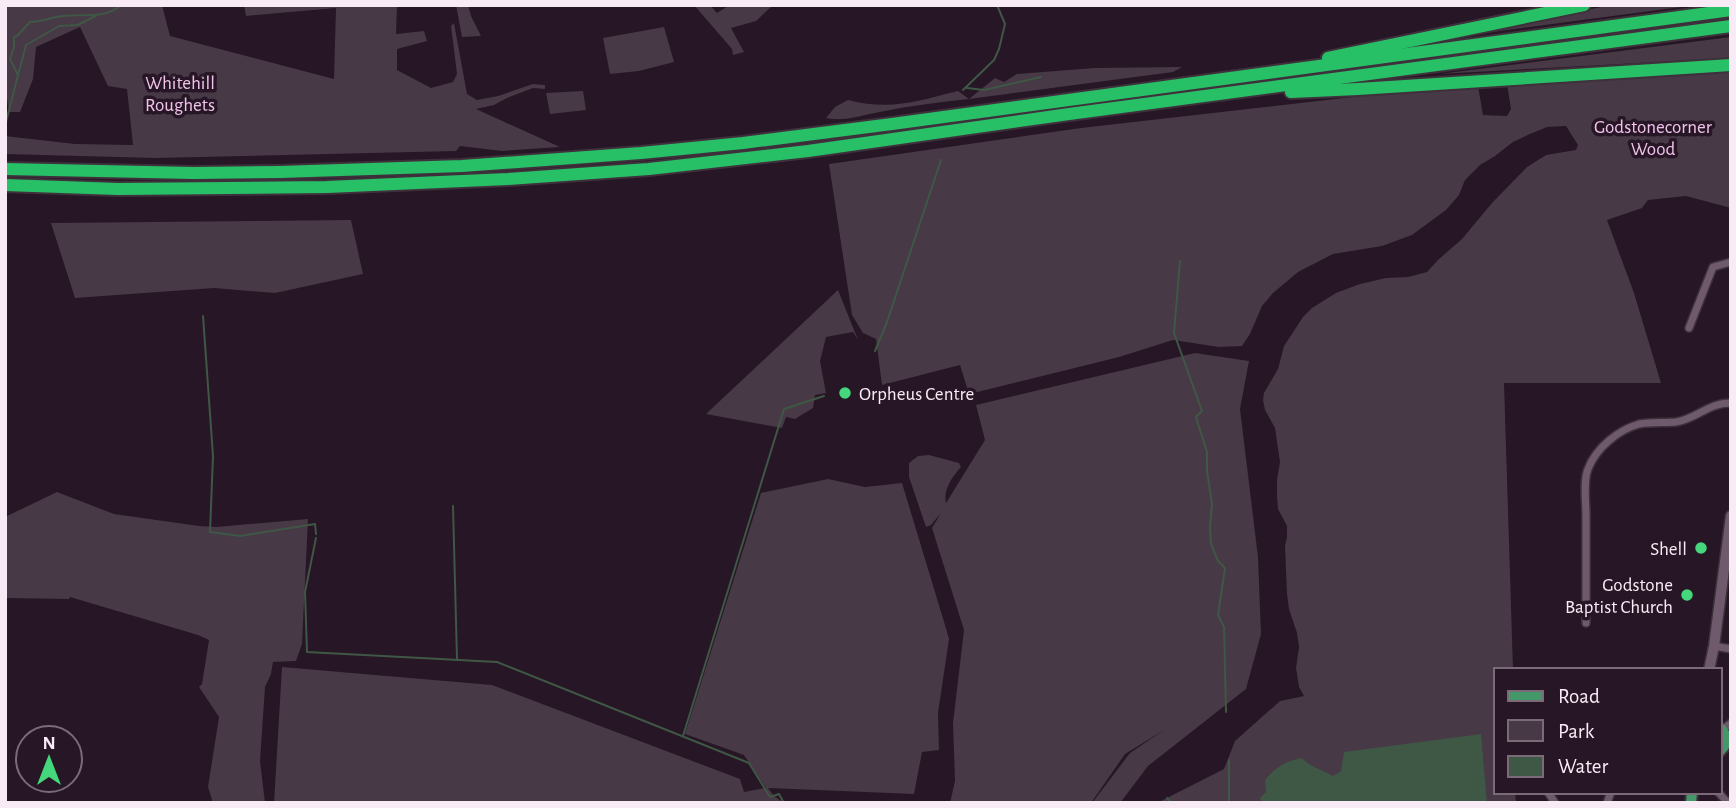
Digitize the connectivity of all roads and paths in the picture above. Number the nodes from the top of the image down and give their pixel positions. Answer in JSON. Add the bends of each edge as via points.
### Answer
{"nodes":[{"id":1,"x":1584,"y":5,"type":"edge"},
{"id":2,"x":1731,"y":10,"type":"edge"},
{"id":3,"x":1731,"y":26,"type":"edge"},
{"id":4,"x":1731,"y":65,"type":"edge"},
{"id":5,"x":1239,"y":77,"type":"junction"},
{"id":6,"x":1213,"y":95,"type":"junction"},
{"id":7,"x":5,"y":169,"type":"edge"},
{"id":8,"x":5,"y":186,"type":"edge"},
{"id":9,"x":1731,"y":262,"type":"edge"},
{"id":10,"x":1689,"y":328,"type":"dead end"},
{"id":11,"x":1731,"y":403,"type":"edge"},
{"id":12,"x":1731,"y":516,"type":"edge"},
{"id":13,"x":1586,"y":623,"type":"dead end"},
{"id":14,"x":1714,"y":646,"type":"junction"},
{"id":15,"x":1731,"y":649,"type":"edge"},
{"id":16,"x":1709,"y":668,"type":"edge"},
{"id":17,"x":1724,"y":727,"type":"edge"},
{"id":18,"x":1725,"y":750,"type":"edge"}],
"edges":[{"from":1,"to":5,"type":"highway"},
{"from":2,"to":5,"type":"highway"},
{"from":3,"to":6,"type":"highway"},
{"from":4,"to":6,"type":"highway"},
{"from":5,"to":7,"type":"highway","via":[[800,136],[599,157],[280,172]]},
{"from":6,"to":8,"type":"highway","via":[[808,151],[542,177],[327,187]]},
{"from":9,"to":10,"type":"street","via":[[1713,267]]},
{"from":11,"to":13,"type":"street","via":[[1679,422],[1639,424],[1622,431],[1597,453],[1587,470]]},
{"from":12,"to":14,"type":"main road"},
{"from":14,"to":15,"type":"street"},
{"from":14,"to":16,"type":"main road"},
{"from":17,"to":18,"type":"main road"}]}
